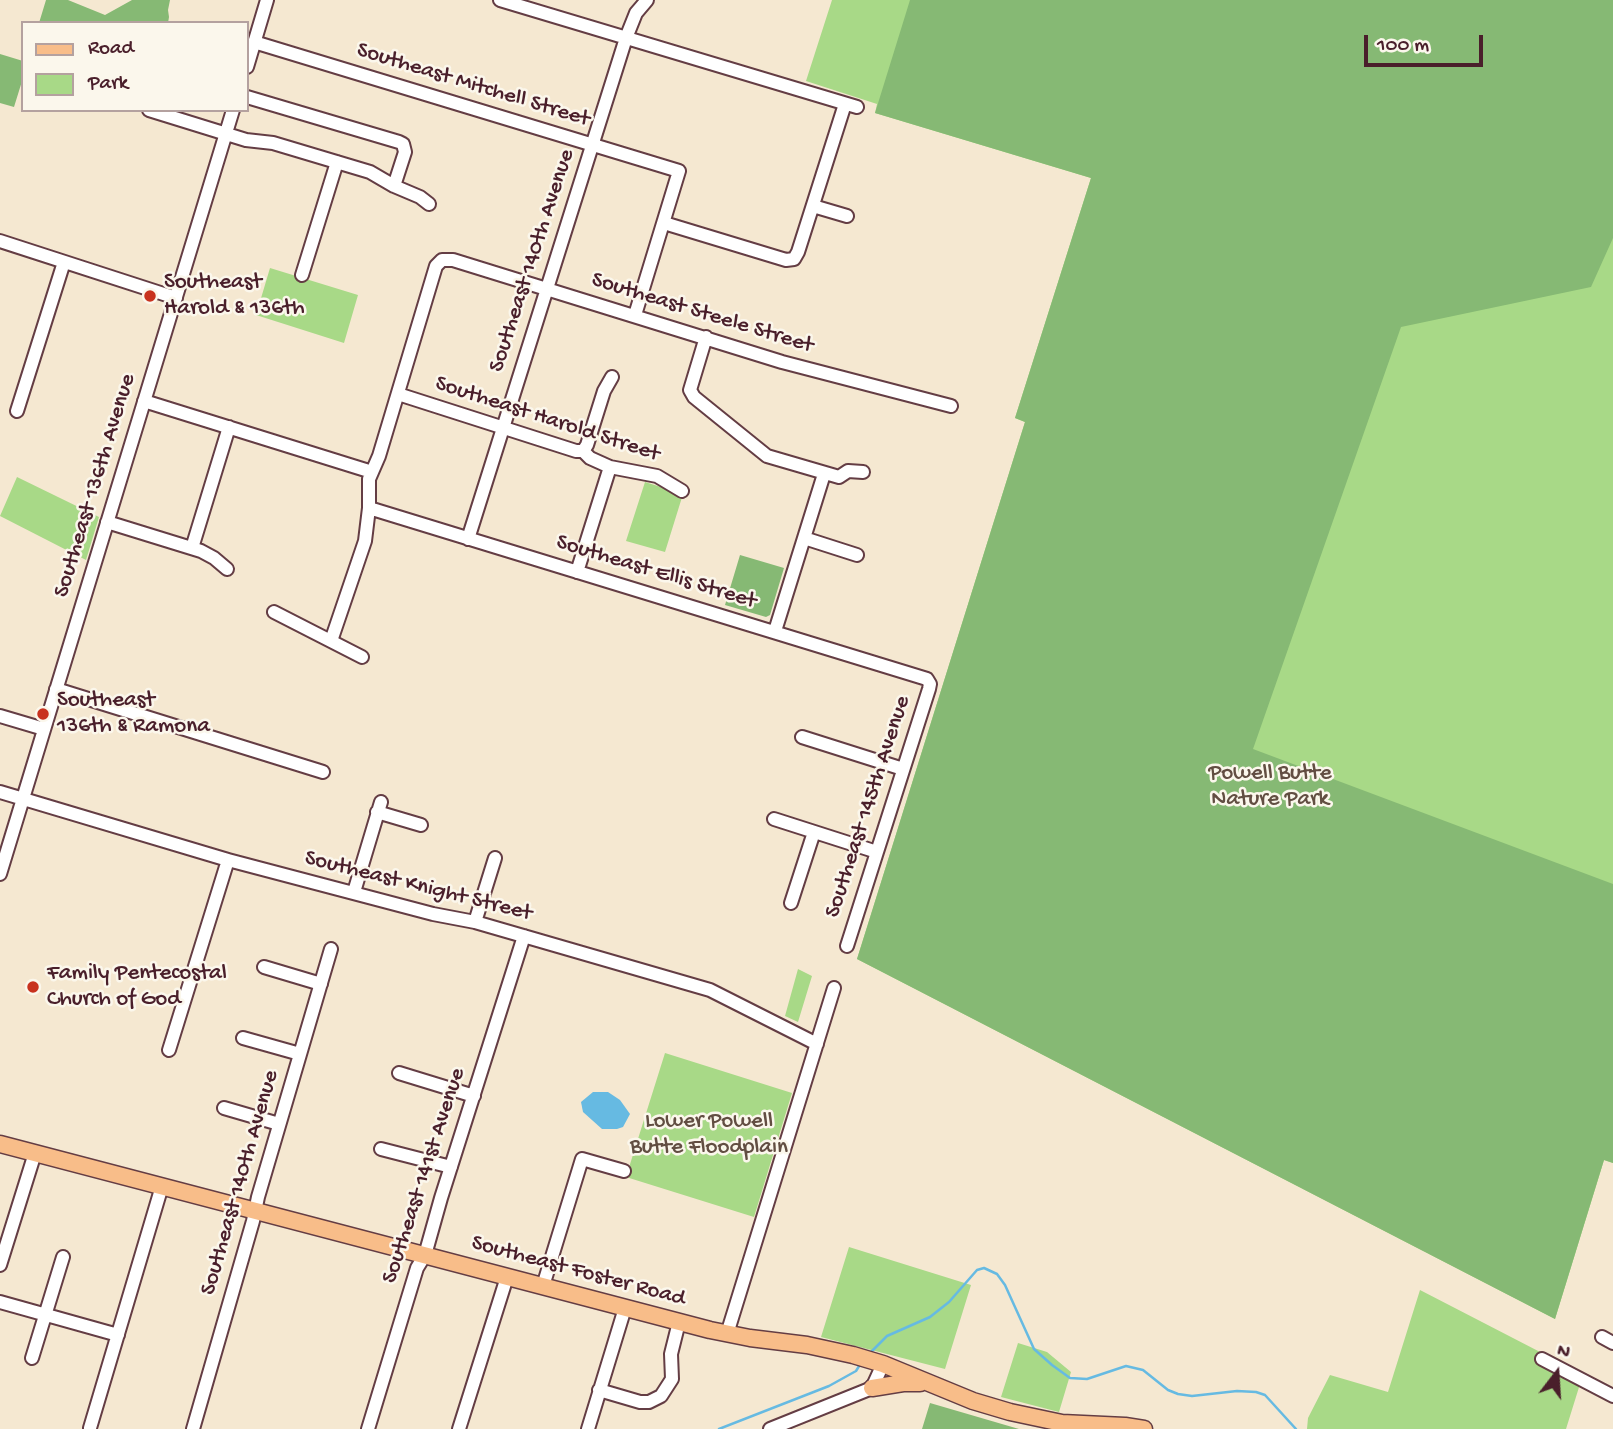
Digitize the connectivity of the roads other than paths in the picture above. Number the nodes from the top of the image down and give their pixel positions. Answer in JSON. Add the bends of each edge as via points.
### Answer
{"nodes":[{"id":1,"x":267,"y":0,"type":"edge"},
{"id":2,"x":500,"y":0,"type":"edge"},
{"id":3,"x":647,"y":0,"type":"edge"},
{"id":4,"x":626,"y":38,"type":"junction"},
{"id":5,"x":254,"y":42,"type":"junction"},
{"id":6,"x":248,"y":63,"type":"edge"},
{"id":7,"x":248,"y":97,"type":"edge"},
{"id":8,"x":155,"y":112,"type":"edge"},
{"id":9,"x":232,"y":112,"type":"edge"},
{"id":10,"x":226,"y":134,"type":"junction"},
{"id":11,"x":592,"y":144,"type":"junction"},
{"id":12,"x":337,"y":162,"type":"junction"},
{"id":13,"x":394,"y":186,"type":"junction"},
{"id":14,"x":429,"y":204,"type":"dead end"},
{"id":15,"x":813,"y":205,"type":"junction"},
{"id":16,"x":846,"y":216,"type":"dead end"},
{"id":17,"x":664,"y":223,"type":"junction"},
{"id":18,"x":0,"y":242,"type":"edge"},
{"id":19,"x":64,"y":262,"type":"junction"},
{"id":20,"x":302,"y":275,"type":"dead end"},
{"id":21,"x":545,"y":288,"type":"junction"},
{"id":22,"x":176,"y":298,"type":"junction"},
{"id":23,"x":635,"y":315,"type":"junction"},
{"id":24,"x":706,"y":337,"type":"junction"},
{"id":25,"x":612,"y":377,"type":"dead end"},
{"id":26,"x":397,"y":394,"type":"junction"},
{"id":27,"x":144,"y":401,"type":"junction"},
{"id":28,"x":951,"y":406,"type":"dead end"},
{"id":29,"x":17,"y":411,"type":"dead end"},
{"id":30,"x":229,"y":427,"type":"junction"},
{"id":31,"x":503,"y":428,"type":"junction"},
{"id":32,"x":583,"y":451,"type":"junction"},
{"id":33,"x":610,"y":467,"type":"junction"},
{"id":34,"x":372,"y":472,"type":"junction"},
{"id":35,"x":863,"y":472,"type":"dead end"},
{"id":36,"x":824,"y":474,"type":"junction"},
{"id":37,"x":682,"y":491,"type":"dead end"},
{"id":38,"x":369,"y":508,"type":"junction"},
{"id":39,"x":107,"y":522,"type":"junction"},
{"id":40,"x":804,"y":538,"type":"junction"},
{"id":41,"x":468,"y":539,"type":"junction"},
{"id":42,"x":192,"y":548,"type":"junction"},
{"id":43,"x":857,"y":555,"type":"dead end"},
{"id":44,"x":226,"y":569,"type":"dead end"},
{"id":45,"x":577,"y":572,"type":"junction"},
{"id":46,"x":274,"y":612,"type":"dead end"},
{"id":47,"x":775,"y":631,"type":"junction"},
{"id":48,"x":331,"y":641,"type":"junction"},
{"id":49,"x":362,"y":657,"type":"dead end"},
{"id":50,"x":929,"y":681,"type":"joint"},
{"id":51,"x":56,"y":689,"type":"junction"},
{"id":52,"x":0,"y":716,"type":"edge"},
{"id":53,"x":44,"y":729,"type":"junction"},
{"id":54,"x":802,"y":737,"type":"dead end"},
{"id":55,"x":903,"y":769,"type":"junction"},
{"id":56,"x":323,"y":772,"type":"dead end"},
{"id":57,"x":0,"y":792,"type":"edge"},
{"id":58,"x":23,"y":800,"type":"junction"},
{"id":59,"x":774,"y":819,"type":"dead end"},
{"id":60,"x":421,"y":825,"type":"dead end"},
{"id":61,"x":814,"y":832,"type":"junction"},
{"id":62,"x":877,"y":852,"type":"junction"},
{"id":63,"x":495,"y":858,"type":"dead end"},
{"id":64,"x":228,"y":860,"type":"junction"},
{"id":65,"x":0,"y":874,"type":"edge"},
{"id":66,"x":354,"y":892,"type":"junction"},
{"id":67,"x":791,"y":902,"type":"dead end"},
{"id":68,"x":475,"y":922,"type":"junction"},
{"id":69,"x":524,"y":936,"type":"junction"},
{"id":70,"x":847,"y":946,"type":"dead end"},
{"id":71,"x":331,"y":949,"type":"dead end"},
{"id":72,"x":264,"y":967,"type":"dead end"},
{"id":73,"x":321,"y":984,"type":"junction"},
{"id":74,"x":834,"y":988,"type":"dead end"},
{"id":75,"x":243,"y":1038,"type":"dead end"},
{"id":76,"x":817,"y":1044,"type":"junction"},
{"id":77,"x":169,"y":1050,"type":"dead end"},
{"id":78,"x":300,"y":1054,"type":"junction"},
{"id":79,"x":399,"y":1073,"type":"dead end"},
{"id":80,"x":474,"y":1096,"type":"junction"},
{"id":81,"x":224,"y":1108,"type":"dead end"},
{"id":82,"x":279,"y":1124,"type":"junction"},
{"id":83,"x":0,"y":1144,"type":"edge"},
{"id":84,"x":381,"y":1149,"type":"dead end"},
{"id":85,"x":35,"y":1153,"type":"junction"},
{"id":86,"x":451,"y":1167,"type":"junction"},
{"id":87,"x":624,"y":1171,"type":"dead end"},
{"id":88,"x":162,"y":1186,"type":"junction"},
{"id":89,"x":255,"y":1210,"type":"junction"},
{"id":90,"x":425,"y":1255,"type":"junction"},
{"id":91,"x":64,"y":1256,"type":"dead end"},
{"id":92,"x":0,"y":1265,"type":"edge"},
{"id":93,"x":507,"y":1277,"type":"junction"},
{"id":94,"x":543,"y":1286,"type":"junction"},
{"id":95,"x":0,"y":1302,"type":"edge"},
{"id":96,"x":625,"y":1308,"type":"junction"},
{"id":97,"x":46,"y":1313,"type":"junction"},
{"id":98,"x":679,"y":1322,"type":"junction"},
{"id":99,"x":727,"y":1334,"type":"junction"},
{"id":100,"x":118,"y":1335,"type":"junction"},
{"id":101,"x":32,"y":1358,"type":"dead end"},
{"id":102,"x":1542,"y":1359,"type":"dead end"},
{"id":103,"x":880,"y":1363,"type":"junction"},
{"id":104,"x":929,"y":1383,"type":"junction"},
{"id":105,"x":872,"y":1388,"type":"junction"},
{"id":106,"x":599,"y":1390,"type":"junction"},
{"id":107,"x":1613,"y":1396,"type":"edge"},
{"id":108,"x":90,"y":1427,"type":"edge"},
{"id":109,"x":193,"y":1429,"type":"edge"},
{"id":110,"x":368,"y":1429,"type":"edge"},
{"id":111,"x":459,"y":1429,"type":"edge"},
{"id":112,"x":588,"y":1429,"type":"edge"},
{"id":113,"x":770,"y":1429,"type":"edge"},
{"id":114,"x":1144,"y":1429,"type":"edge"}],
"edges":[{"from":1,"to":5,"type":"street"},
{"from":2,"to":4,"type":"street"},
{"from":3,"to":4,"type":"street","name":"Southeast 140th Avenue"},
{"from":4,"to":11,"type":"street","name":"Southeast 140th Avenue"},
{"from":4,"to":15,"type":"street","via":[[851,106]]},
{"from":5,"to":6,"type":"street"},
{"from":5,"to":11,"type":"street","name":"Southeast Mitchell Street"},
{"from":7,"to":13,"type":"street","via":[[399,142],[405,152]]},
{"from":8,"to":10,"type":"street"},
{"from":9,"to":10,"type":"street","name":"Southeast 136th Avenue"},
{"from":10,"to":12,"type":"street","via":[[273,142]]},
{"from":10,"to":22,"type":"street","name":"Southeast 136th Avenue"},
{"from":11,"to":17,"type":"street","name":"Southeast Mitchell Street","via":[[679,171]]},
{"from":11,"to":21,"type":"street","name":"Southeast 140th Avenue"},
{"from":12,"to":13,"type":"street","via":[[370,172]]},
{"from":12,"to":20,"type":"street"},
{"from":13,"to":14,"type":"street"},
{"from":15,"to":16,"type":"street"},
{"from":15,"to":17,"type":"street","via":[[792,260]]},
{"from":17,"to":23,"type":"street"},
{"from":18,"to":19,"type":"street"},
{"from":19,"to":22,"type":"street"},
{"from":19,"to":29,"type":"street"},
{"from":21,"to":23,"type":"street","name":"Southeast Steele Street"},
{"from":21,"to":26,"type":"street","name":"Southeast Steele Street","via":[[442,260],[436,266]]},
{"from":21,"to":31,"type":"street","name":"Southeast 140th Avenue"},
{"from":22,"to":27,"type":"street","name":"Southeast 136th Avenue"},
{"from":23,"to":24,"type":"street","name":"Southeast Steele Street"},
{"from":24,"to":28,"type":"street","name":"Southeast Steele Street"},
{"from":24,"to":36,"type":"street","via":[[690,390],[694,397],[760,452]]},
{"from":25,"to":32,"type":"street"},
{"from":26,"to":31,"type":"street","name":"Southeast Harold Street"},
{"from":26,"to":34,"type":"street"},
{"from":27,"to":30,"type":"street"},
{"from":27,"to":39,"type":"street","name":"Southeast 136th Avenue"},
{"from":30,"to":34,"type":"street"},
{"from":30,"to":42,"type":"street"},
{"from":31,"to":32,"type":"street","name":"Southeast Harold Street"},
{"from":31,"to":41,"type":"street","name":"Southeast 140th Avenue"},
{"from":32,"to":33,"type":"street","name":"Southeast Harold Street"},
{"from":33,"to":37,"type":"street","name":"Southeast Harold Street","via":[[657,476]]},
{"from":33,"to":45,"type":"street"},
{"from":34,"to":38,"type":"street"},
{"from":35,"to":36,"type":"street","via":[[848,471],[839,477]]},
{"from":36,"to":40,"type":"street"},
{"from":38,"to":41,"type":"street","name":"Southeast Ellis Street"},
{"from":38,"to":48,"type":"street","via":[[365,541]]},
{"from":39,"to":42,"type":"street"},
{"from":39,"to":51,"type":"street","name":"Southeast 136th Avenue"},
{"from":40,"to":43,"type":"street"},
{"from":40,"to":47,"type":"street"},
{"from":41,"to":45,"type":"street","name":"Southeast Ellis Street"},
{"from":42,"to":44,"type":"street","via":[[210,555]]},
{"from":45,"to":47,"type":"street","name":"Southeast Ellis Street"},
{"from":46,"to":48,"type":"street"},
{"from":47,"to":50,"type":"street","name":"Southeast Ellis Street"},
{"from":48,"to":49,"type":"street"},
{"from":50,"to":55,"type":"street","name":"Southeast 145th Avenue"},
{"from":51,"to":53,"type":"street","name":"Southeast 136th Avenue"},
{"from":51,"to":56,"type":"street"},
{"from":52,"to":53,"type":"street"},
{"from":53,"to":58,"type":"street","name":"Southeast 136th Avenue"},
{"from":54,"to":55,"type":"street"},
{"from":55,"to":62,"type":"street","name":"Southeast 145th Avenue"},
{"from":57,"to":58,"type":"street","name":"Southeast Knight Street"},
{"from":58,"to":64,"type":"street","name":"Southeast Knight Street"},
{"from":58,"to":65,"type":"street","name":"Southeast 136th Avenue"},
{"from":59,"to":61,"type":"street"},
{"from":60,"to":66,"type":"street","via":[[379,807]]},
{"from":61,"to":62,"type":"street"},
{"from":61,"to":67,"type":"street"},
{"from":62,"to":70,"type":"street","name":"Southeast 145th Avenue"},
{"from":63,"to":68,"type":"street"},
{"from":64,"to":66,"type":"street","name":"Southeast Knight Street"},
{"from":64,"to":77,"type":"street"},
{"from":66,"to":68,"type":"street","name":"Southeast Knight Street"},
{"from":68,"to":69,"type":"street","name":"Southeast Knight Street"},
{"from":69,"to":76,"type":"street","name":"Southeast Knight Street","via":[[710,990]]},
{"from":69,"to":80,"type":"street","name":"Southeast 141st Avenue"},
{"from":71,"to":73,"type":"street","name":"Southeast 140th Avenue"},
{"from":72,"to":73,"type":"street"},
{"from":73,"to":78,"type":"street","name":"Southeast 140th Avenue"},
{"from":74,"to":76,"type":"street"},
{"from":75,"to":78,"type":"street"},
{"from":76,"to":99,"type":"street"},
{"from":78,"to":82,"type":"street","name":"Southeast 140th Avenue"},
{"from":79,"to":80,"type":"street"},
{"from":80,"to":86,"type":"street","name":"Southeast 141st Avenue"},
{"from":81,"to":82,"type":"street"},
{"from":82,"to":89,"type":"street","name":"Southeast 140th Avenue"},
{"from":83,"to":85,"type":"main road","name":"Southeast Foster Road"},
{"from":84,"to":86,"type":"street"},
{"from":85,"to":88,"type":"main road","name":"Southeast Foster Road"},
{"from":85,"to":92,"type":"street"},
{"from":86,"to":90,"type":"street","name":"Southeast 141st Avenue"},
{"from":87,"to":94,"type":"street","via":[[582,1159]]},
{"from":88,"to":89,"type":"main road","name":"Southeast Foster Road"},
{"from":88,"to":100,"type":"street"},
{"from":89,"to":90,"type":"main road","name":"Southeast Foster Road"},
{"from":89,"to":109,"type":"street","name":"Southeast 140th Avenue"},
{"from":90,"to":93,"type":"main road","name":"Southeast Foster Road"},
{"from":90,"to":110,"type":"street","name":"Southeast 141st Avenue","via":[[417,1268]]},
{"from":91,"to":97,"type":"street"},
{"from":93,"to":94,"type":"main road","name":"Southeast Foster Road"},
{"from":93,"to":111,"type":"street"},
{"from":94,"to":96,"type":"main road","name":"Southeast Foster Road"},
{"from":95,"to":97,"type":"street"},
{"from":96,"to":98,"type":"main road","name":"Southeast Foster Road"},
{"from":96,"to":106,"type":"street"},
{"from":97,"to":100,"type":"street"},
{"from":97,"to":101,"type":"street"},
{"from":98,"to":99,"type":"main road","name":"Southeast Foster Road"},
{"from":98,"to":106,"type":"street","via":[[671,1379],[661,1396],[640,1402]]},
{"from":99,"to":103,"type":"main road","name":"Southeast Foster Road","via":[[841,1351]]},
{"from":100,"to":108,"type":"street"},
{"from":102,"to":107,"type":"street"},
{"from":103,"to":104,"type":"main road","name":"Southeast Foster Road"},
{"from":103,"to":105,"type":"street"},
{"from":104,"to":105,"type":"main road"},
{"from":104,"to":114,"type":"main road","name":"Southeast Foster Road","via":[[973,1401],[1046,1420]]},
{"from":105,"to":113,"type":"street"},
{"from":106,"to":112,"type":"street"}]}
